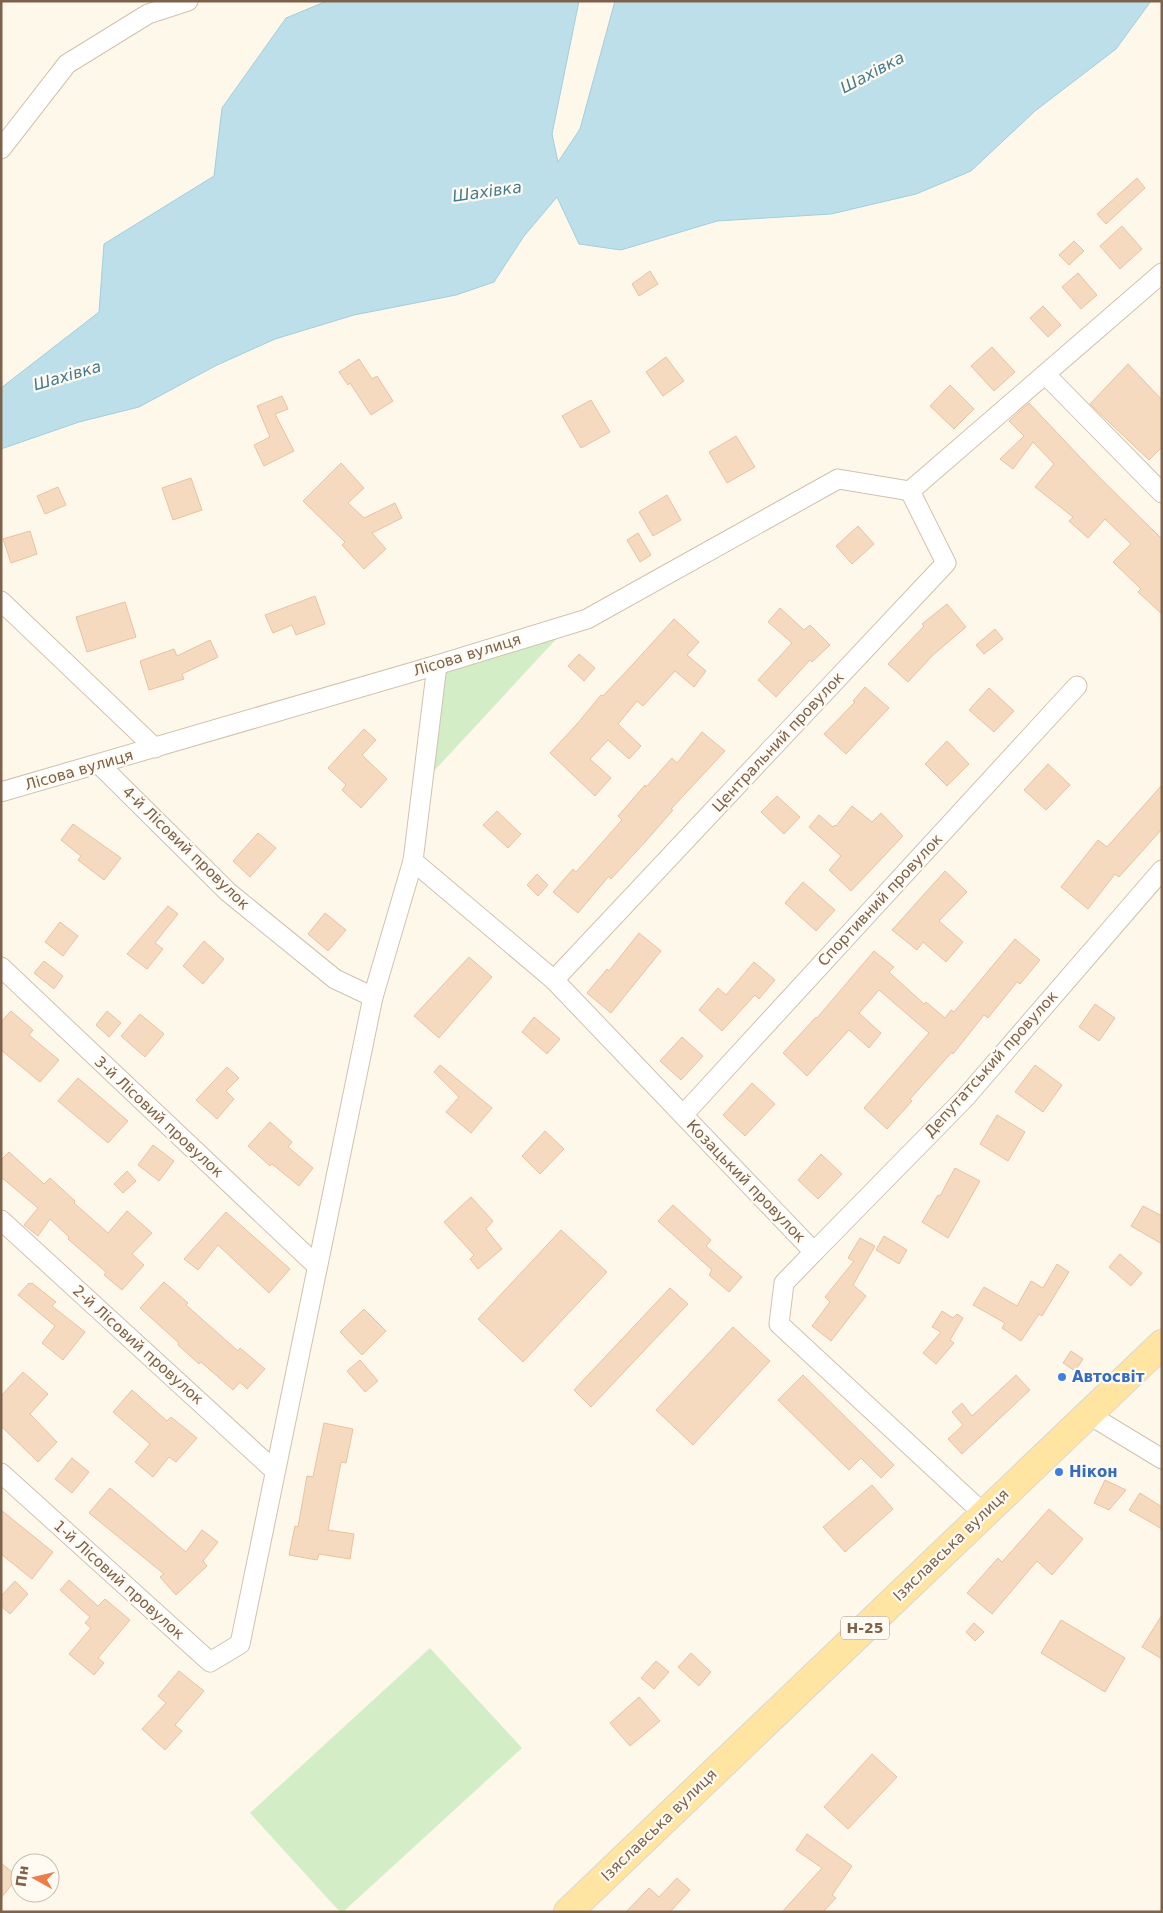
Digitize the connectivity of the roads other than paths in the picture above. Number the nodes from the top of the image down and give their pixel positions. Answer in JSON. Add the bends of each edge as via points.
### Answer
{"nodes":[{"id":1,"x":188,"y":1,"type":"edge"},
{"id":2,"x":5,"y":138,"type":"edge"},
{"id":3,"x":1162,"y":273,"type":"edge"},
{"id":4,"x":1045,"y":374,"type":"junction"},
{"id":5,"x":910,"y":491,"type":"junction"},
{"id":6,"x":1162,"y":493,"type":"edge"},
{"id":7,"x":1,"y":601,"type":"edge"},
{"id":8,"x":437,"y":665,"type":"junction"},
{"id":9,"x":1078,"y":686,"type":"dead end"},
{"id":10,"x":155,"y":748,"type":"junction"},
{"id":11,"x":99,"y":764,"type":"junction"},
{"id":12,"x":1,"y":792,"type":"edge"},
{"id":13,"x":413,"y":861,"type":"junction"},
{"id":14,"x":1162,"y":870,"type":"edge"},
{"id":15,"x":1,"y":967,"type":"edge"},
{"id":16,"x":554,"y":980,"type":"junction"},
{"id":17,"x":373,"y":997,"type":"junction"},
{"id":18,"x":683,"y":1115,"type":"junction"},
{"id":19,"x":1,"y":1220,"type":"edge"},
{"id":20,"x":814,"y":1252,"type":"junction"},
{"id":21,"x":317,"y":1266,"type":"junction"},
{"id":22,"x":1162,"y":1344,"type":"edge"},
{"id":23,"x":1088,"y":1414,"type":"junction"},
{"id":24,"x":1162,"y":1459,"type":"edge"},
{"id":25,"x":276,"y":1471,"type":"junction"},
{"id":26,"x":1,"y":1473,"type":"edge"},
{"id":27,"x":984,"y":1514,"type":"junction"},
{"id":28,"x":568,"y":1912,"type":"edge"}],
"edges":[{"from":1,"to":2,"type":"street","via":[[148,14],[67,64]]},
{"from":3,"to":4,"type":"street"},
{"from":4,"to":5,"type":"street"},
{"from":4,"to":6,"type":"street"},
{"from":5,"to":8,"type":"street","name":"Лісова вулиця","via":[[838,479],[587,619]]},
{"from":5,"to":16,"type":"street","name":"Центральний провулок","via":[[946,563]]},
{"from":7,"to":10,"type":"street"},
{"from":8,"to":10,"type":"street","name":"Лісова вулиця"},
{"from":8,"to":13,"type":"street"},
{"from":9,"to":18,"type":"street","name":"Спортивний провулок"},
{"from":10,"to":11,"type":"street","name":"Лісова вулиця"},
{"from":11,"to":12,"type":"street","name":"Лісова вулиця"},
{"from":11,"to":17,"type":"street","name":"4-й Лісовий провулок","via":[[228,892],[335,979]]},
{"from":13,"to":16,"type":"street","name":"Козацький провулок"},
{"from":13,"to":17,"type":"street"},
{"from":14,"to":20,"type":"street","name":"Депутатський провулок","via":[[965,1098]]},
{"from":15,"to":21,"type":"street","name":"3-й Лісовий провулок"},
{"from":16,"to":18,"type":"street","name":"Козацький провулок"},
{"from":17,"to":21,"type":"street"},
{"from":18,"to":20,"type":"street","name":"Козацький провулок"},
{"from":19,"to":25,"type":"street","name":"2-й Лісовий провулок"},
{"from":20,"to":27,"type":"street","name":"Козацький провулок","via":[[784,1283],[779,1324]]},
{"from":21,"to":25,"type":"street"},
{"from":22,"to":23,"type":"main road","name":"Ізяславська вулиця","number":"Н-25"},
{"from":23,"to":24,"type":"street"},
{"from":23,"to":27,"type":"main road","name":"Ізяславська вулиця","number":"Н-25"},
{"from":25,"to":26,"type":"street","name":"1-й Лісовий провулок","via":[[240,1644],[210,1662]]},
{"from":27,"to":28,"type":"main road","name":"Ізяславська вулиця","number":"Н-25"}]}
